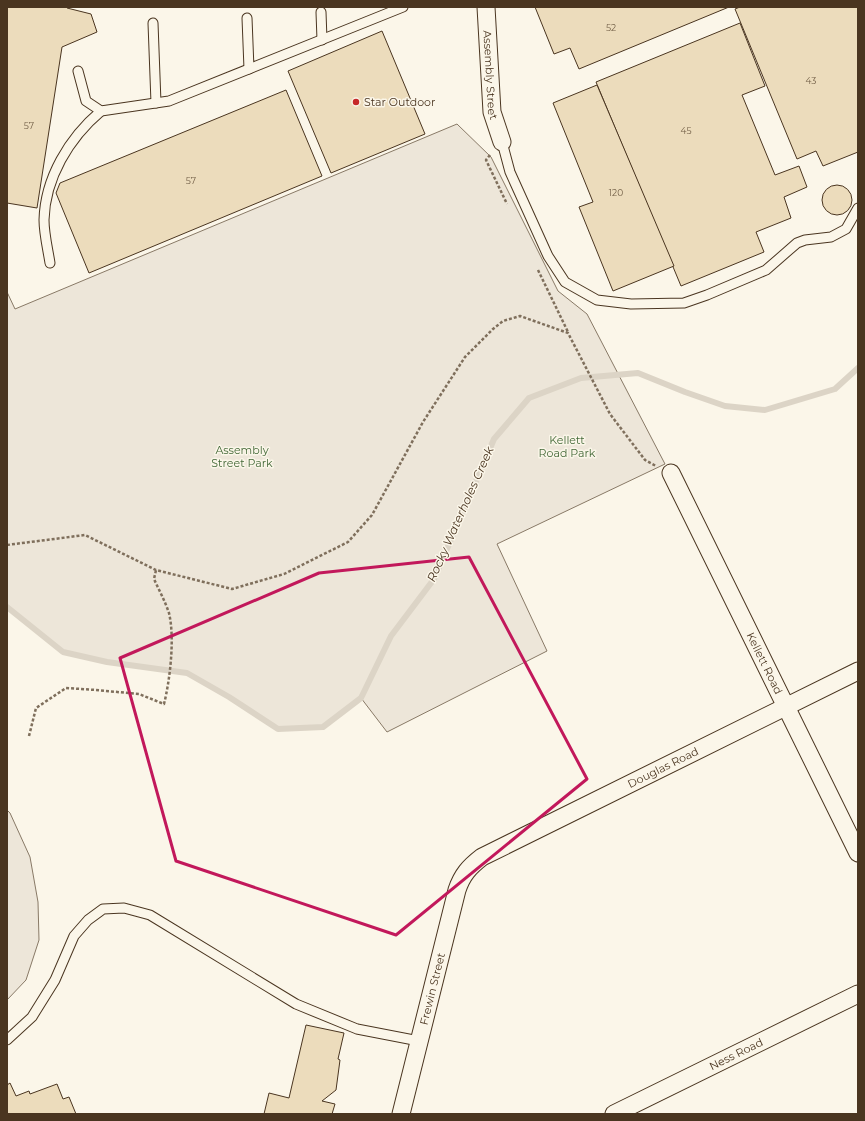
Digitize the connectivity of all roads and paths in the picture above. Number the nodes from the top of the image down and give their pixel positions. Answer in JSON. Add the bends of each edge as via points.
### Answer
{"nodes":[{"id":1,"x":403,"y":7,"type":"edge"},
{"id":2,"x":486,"y":7,"type":"edge"},
{"id":3,"x":321,"y":12,"type":"dead end"},
{"id":4,"x":247,"y":18,"type":"dead end"},
{"id":5,"x":153,"y":23,"type":"dead end"},
{"id":6,"x":322,"y":40,"type":"junction"},
{"id":7,"x":249,"y":69,"type":"junction"},
{"id":8,"x":78,"y":72,"type":"dead end"},
{"id":9,"x":156,"y":103,"type":"junction"},
{"id":10,"x":101,"y":111,"type":"junction"},
{"id":11,"x":502,"y":142,"type":"joint"},
{"id":12,"x":858,"y":208,"type":"edge"},
{"id":13,"x":50,"y":263,"type":"dead end"},
{"id":14,"x":671,"y":473,"type":"joint"},
{"id":15,"x":7,"y":545,"type":"edge"},
{"id":16,"x":156,"y":570,"type":"junction"},
{"id":17,"x":858,"y":671,"type":"edge"},
{"id":18,"x":786,"y":707,"type":"junction"},
{"id":19,"x":29,"y":736,"type":"dead end"},
{"id":20,"x":858,"y":853,"type":"edge"},
{"id":21,"x":471,"y":866,"type":"joint"},
{"id":22,"x":858,"y":994,"type":"edge"},
{"id":23,"x":7,"y":1040,"type":"edge"},
{"id":24,"x":419,"y":1040,"type":"junction"},
{"id":25,"x":401,"y":1114,"type":"edge"},
{"id":26,"x":614,"y":1114,"type":"edge"}],
"edges":[{"from":1,"to":6,"type":"lane"},
{"from":2,"to":11,"type":"street","name":"Assembly Street","via":[[492,112]]},
{"from":3,"to":6,"type":"lane"},
{"from":4,"to":7,"type":"lane"},
{"from":5,"to":9,"type":"lane"},
{"from":6,"to":7,"type":"lane"},
{"from":7,"to":9,"type":"lane","via":[[169,101]]},
{"from":8,"to":10,"type":"lane","via":[[86,101]]},
{"from":9,"to":10,"type":"lane"},
{"from":10,"to":13,"type":"lane","via":[[87,123],[65,152],[50,182],[44,222]]},
{"from":11,"to":12,"type":"lane","via":[[510,172],[548,256],[565,282],[597,300],[631,304],[684,303],[707,295],[766,270],[797,243],[831,237],[846,229]]},
{"from":14,"to":16,"type":"path","via":[[645,460],[610,414],[568,333],[520,316],[503,321],[465,357],[423,422],[372,515],[348,542],[284,574],[232,588]]},
{"from":14,"to":18,"type":"street","name":"Kellett Road"},
{"from":15,"to":16,"type":"path","via":[[85,535]]},
{"from":16,"to":19,"type":"path","via":[[154,579],[169,614],[172,635],[169,684],[164,704],[139,694],[66,688],[36,708]]},
{"from":17,"to":18,"type":"street","name":"Douglas Road"},
{"from":18,"to":20,"type":"street","name":"Kellett Road"},
{"from":18,"to":21,"type":"street","name":"Douglas Road","via":[[482,857]]},
{"from":21,"to":24,"type":"street","name":"Frewin Street","via":[[461,878],[457,890]]},
{"from":22,"to":26,"type":"street","name":"Ness Road"},
{"from":23,"to":24,"type":"lane","via":[[32,1017],[55,980],[74,936],[88,920],[103,909],[124,908],[150,915],[296,1004],[357,1029]]},
{"from":24,"to":25,"type":"street","name":"Frewin Street"}]}
